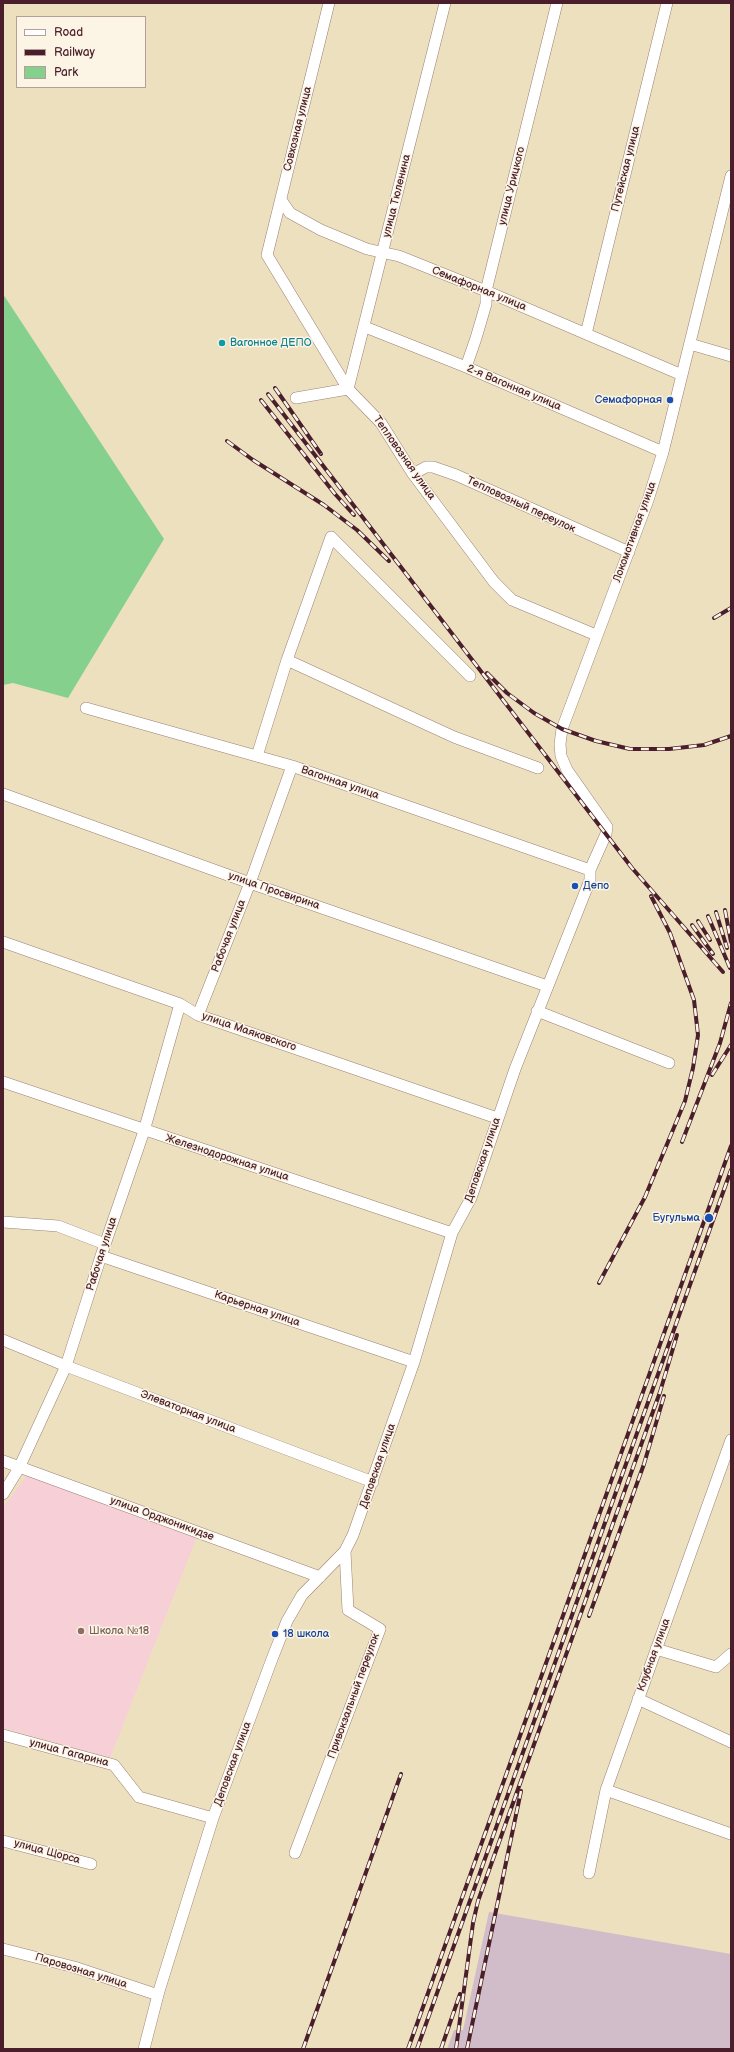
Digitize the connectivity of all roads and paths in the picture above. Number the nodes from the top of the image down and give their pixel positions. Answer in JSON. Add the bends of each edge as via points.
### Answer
{"nodes":[{"id":1,"x":330,"y":3,"type":"edge"},
{"id":2,"x":445,"y":3,"type":"edge"},
{"id":3,"x":557,"y":3,"type":"edge"},
{"id":4,"x":666,"y":3,"type":"edge"},
{"id":5,"x":731,"y":176,"type":"edge"},
{"id":6,"x":281,"y":200,"type":"junction"},
{"id":7,"x":383,"y":252,"type":"junction"},
{"id":8,"x":267,"y":255,"type":"joint"},
{"id":9,"x":486,"y":291,"type":"junction"},
{"id":10,"x":365,"y":327,"type":"junction"},
{"id":11,"x":586,"y":334,"type":"junction"},
{"id":12,"x":690,"y":344,"type":"junction"},
{"id":13,"x":731,"y":356,"type":"edge"},
{"id":14,"x":466,"y":367,"type":"junction"},
{"id":15,"x":682,"y":374,"type":"junction"},
{"id":16,"x":348,"y":389,"type":"junction"},
{"id":17,"x":296,"y":398,"type":"dead end"},
{"id":18,"x":663,"y":452,"type":"junction"},
{"id":19,"x":413,"y":474,"type":"junction"},
{"id":20,"x":629,"y":552,"type":"junction"},
{"id":21,"x":596,"y":635,"type":"junction"},
{"id":22,"x":287,"y":660,"type":"junction"},
{"id":23,"x":470,"y":676,"type":"dead end"},
{"id":24,"x":86,"y":708,"type":"dead end"},
{"id":25,"x":257,"y":756,"type":"junction"},
{"id":26,"x":292,"y":766,"type":"junction"},
{"id":27,"x":538,"y":768,"type":"dead end"},
{"id":28,"x":3,"y":794,"type":"edge"},
{"id":29,"x":590,"y":870,"type":"junction"},
{"id":30,"x":250,"y":883,"type":"junction"},
{"id":31,"x":3,"y":942,"type":"edge"},
{"id":32,"x":547,"y":986,"type":"junction"},
{"id":33,"x":180,"y":1004,"type":"junction"},
{"id":34,"x":537,"y":1011,"type":"junction"},
{"id":35,"x":198,"y":1015,"type":"junction"},
{"id":36,"x":669,"y":1063,"type":"dead end"},
{"id":37,"x":3,"y":1082,"type":"edge"},
{"id":38,"x":497,"y":1118,"type":"junction"},
{"id":39,"x":144,"y":1131,"type":"junction"},
{"id":40,"x":3,"y":1222,"type":"edge"},
{"id":41,"x":452,"y":1233,"type":"junction"},
{"id":42,"x":105,"y":1244,"type":"junction"},
{"id":43,"x":101,"y":1256,"type":"junction"},
{"id":44,"x":3,"y":1340,"type":"edge"},
{"id":45,"x":414,"y":1362,"type":"junction"},
{"id":46,"x":66,"y":1366,"type":"junction"},
{"id":47,"x":731,"y":1440,"type":"edge"},
{"id":48,"x":3,"y":1461,"type":"edge"},
{"id":49,"x":19,"y":1468,"type":"junction"},
{"id":50,"x":373,"y":1482,"type":"junction"},
{"id":51,"x":3,"y":1494,"type":"edge"},
{"id":52,"x":345,"y":1551,"type":"junction"},
{"id":53,"x":320,"y":1577,"type":"junction"},
{"id":54,"x":656,"y":1649,"type":"junction"},
{"id":55,"x":731,"y":1654,"type":"edge"},
{"id":56,"x":638,"y":1699,"type":"junction"},
{"id":57,"x":3,"y":1735,"type":"edge"},
{"id":58,"x":731,"y":1742,"type":"edge"},
{"id":59,"x":606,"y":1790,"type":"junction"},
{"id":60,"x":213,"y":1818,"type":"junction"},
{"id":61,"x":731,"y":1834,"type":"edge"},
{"id":62,"x":3,"y":1841,"type":"edge"},
{"id":63,"x":295,"y":1853,"type":"dead end"},
{"id":64,"x":91,"y":1864,"type":"dead end"},
{"id":65,"x":589,"y":1873,"type":"dead end"},
{"id":66,"x":3,"y":1949,"type":"edge"},
{"id":67,"x":158,"y":1995,"type":"junction"},
{"id":68,"x":144,"y":2049,"type":"edge"}],
"edges":[{"from":1,"to":6,"type":"street","name":"Совхозная улица"},
{"from":2,"to":7,"type":"street","name":"улица Тюленина"},
{"from":3,"to":9,"type":"street","name":"улица Урицкого"},
{"from":4,"to":11,"type":"street","name":"Путейская улица"},
{"from":5,"to":12,"type":"street","name":"Локомотивная улица"},
{"from":6,"to":7,"type":"street","name":"Семафорная улица","via":[[290,213],[321,230],[367,249]]},
{"from":6,"to":8,"type":"street","name":"Совхозная улица"},
{"from":7,"to":9,"type":"street","name":"Семафорная улица"},
{"from":7,"to":10,"type":"street","name":"улица Тюленина"},
{"from":8,"to":16,"type":"street","name":"Тепловозная улица"},
{"from":9,"to":11,"type":"street","name":"Семафорная улица"},
{"from":9,"to":14,"type":"street","name":"улица Урицкого","via":[[484,310]]},
{"from":10,"to":14,"type":"street","name":"2-я Вагонная улица"},
{"from":10,"to":16,"type":"street","name":"улица Тюленина"},
{"from":11,"to":15,"type":"street","name":"Семафорная улица"},
{"from":12,"to":13,"type":"street"},
{"from":12,"to":15,"type":"street","name":"Локомотивная улица"},
{"from":14,"to":18,"type":"street","name":"2-я Вагонная улица"},
{"from":15,"to":18,"type":"street","name":"Локомотивная улица"},
{"from":16,"to":17,"type":"street"},
{"from":16,"to":19,"type":"street","name":"Тепловозная улица","via":[[381,422]]},
{"from":18,"to":20,"type":"street","name":"Локомотивная улица"},
{"from":19,"to":20,"type":"street","name":"Тепловозный переулок","via":[[433,467],[456,475]]},
{"from":19,"to":21,"type":"street","name":"Тепловозная улица","via":[[494,582],[512,600]]},
{"from":20,"to":21,"type":"street","name":"Локомотивная улица"},
{"from":21,"to":29,"type":"street","name":"Локомотивная улица","via":[[566,716],[560,744],[561,756],[567,770],[607,827]]},
{"from":22,"to":23,"type":"street","via":[[331,537]]},
{"from":22,"to":25,"type":"street"},
{"from":22,"to":27,"type":"street","via":[[454,737]]},
{"from":24,"to":25,"type":"street","name":"Вагонная улица"},
{"from":25,"to":26,"type":"street","name":"Вагонная улица"},
{"from":26,"to":29,"type":"street","name":"Вагонная улица"},
{"from":26,"to":30,"type":"street","name":"Рабочая улица"},
{"from":28,"to":30,"type":"street","name":"улица Просвирина"},
{"from":29,"to":32,"type":"street","name":"Деповская улица","via":[[590,880]]},
{"from":30,"to":32,"type":"street","name":"улица Просвирина"},
{"from":30,"to":35,"type":"street","name":"Рабочая улица"},
{"from":31,"to":33,"type":"street","name":"улица Маяковского"},
{"from":32,"to":34,"type":"street","name":"Деповская улица"},
{"from":33,"to":35,"type":"street","name":"улица Маяковского"},
{"from":33,"to":39,"type":"street","name":"Рабочая улица"},
{"from":34,"to":36,"type":"street"},
{"from":34,"to":38,"type":"street","name":"Деповская улица"},
{"from":35,"to":38,"type":"street","name":"улица Маяковского"},
{"from":37,"to":39,"type":"street","name":"Железнодорожная улица"},
{"from":38,"to":41,"type":"street","name":"Деповская улица","via":[[471,1198]]},
{"from":39,"to":41,"type":"street","name":"Железнодорожная улица"},
{"from":39,"to":42,"type":"street","name":"Рабочая улица"},
{"from":40,"to":42,"type":"street","via":[[58,1226]]},
{"from":41,"to":45,"type":"street","name":"Деповская улица"},
{"from":42,"to":43,"type":"street","name":"Рабочая улица"},
{"from":43,"to":45,"type":"street","name":"Карьерная улица"},
{"from":43,"to":46,"type":"street","name":"Рабочая улица"},
{"from":44,"to":46,"type":"street","name":"Элеваторная улица"},
{"from":45,"to":50,"type":"street","name":"Деповская улица"},
{"from":46,"to":49,"type":"street","name":"Рабочая улица"},
{"from":46,"to":50,"type":"street","name":"Элеваторная улица"},
{"from":47,"to":54,"type":"street","name":"Клубная улица"},
{"from":48,"to":49,"type":"street","name":"улица Орджоникидзе"},
{"from":49,"to":51,"type":"street","name":"Рабочая улица"},
{"from":49,"to":53,"type":"street","name":"улица Орджоникидзе"},
{"from":50,"to":52,"type":"street","name":"Деповская улица","via":[[354,1536]]},
{"from":52,"to":53,"type":"street","name":"Деповская улица"},
{"from":52,"to":63,"type":"street","name":"Привокзальный переулок","via":[[348,1610],[380,1629]]},
{"from":53,"to":60,"type":"street","name":"Деповская улица","via":[[302,1596],[287,1621]]},
{"from":54,"to":55,"type":"street","via":[[716,1667]]},
{"from":54,"to":56,"type":"street","name":"Клубная улица"},
{"from":56,"to":58,"type":"street"},
{"from":56,"to":59,"type":"street","name":"Клубная улица"},
{"from":57,"to":60,"type":"street","name":"улица Гагарина","via":[[114,1765],[139,1797]]},
{"from":59,"to":61,"type":"street"},
{"from":59,"to":65,"type":"street","name":"Клубная улица"},
{"from":60,"to":67,"type":"street","name":"Деповская улица"},
{"from":62,"to":64,"type":"street","name":"улица Щорса"},
{"from":66,"to":67,"type":"street","name":"Паровозная улица","via":[[74,1967]]},
{"from":67,"to":68,"type":"street","name":"Деповская улица"}]}
